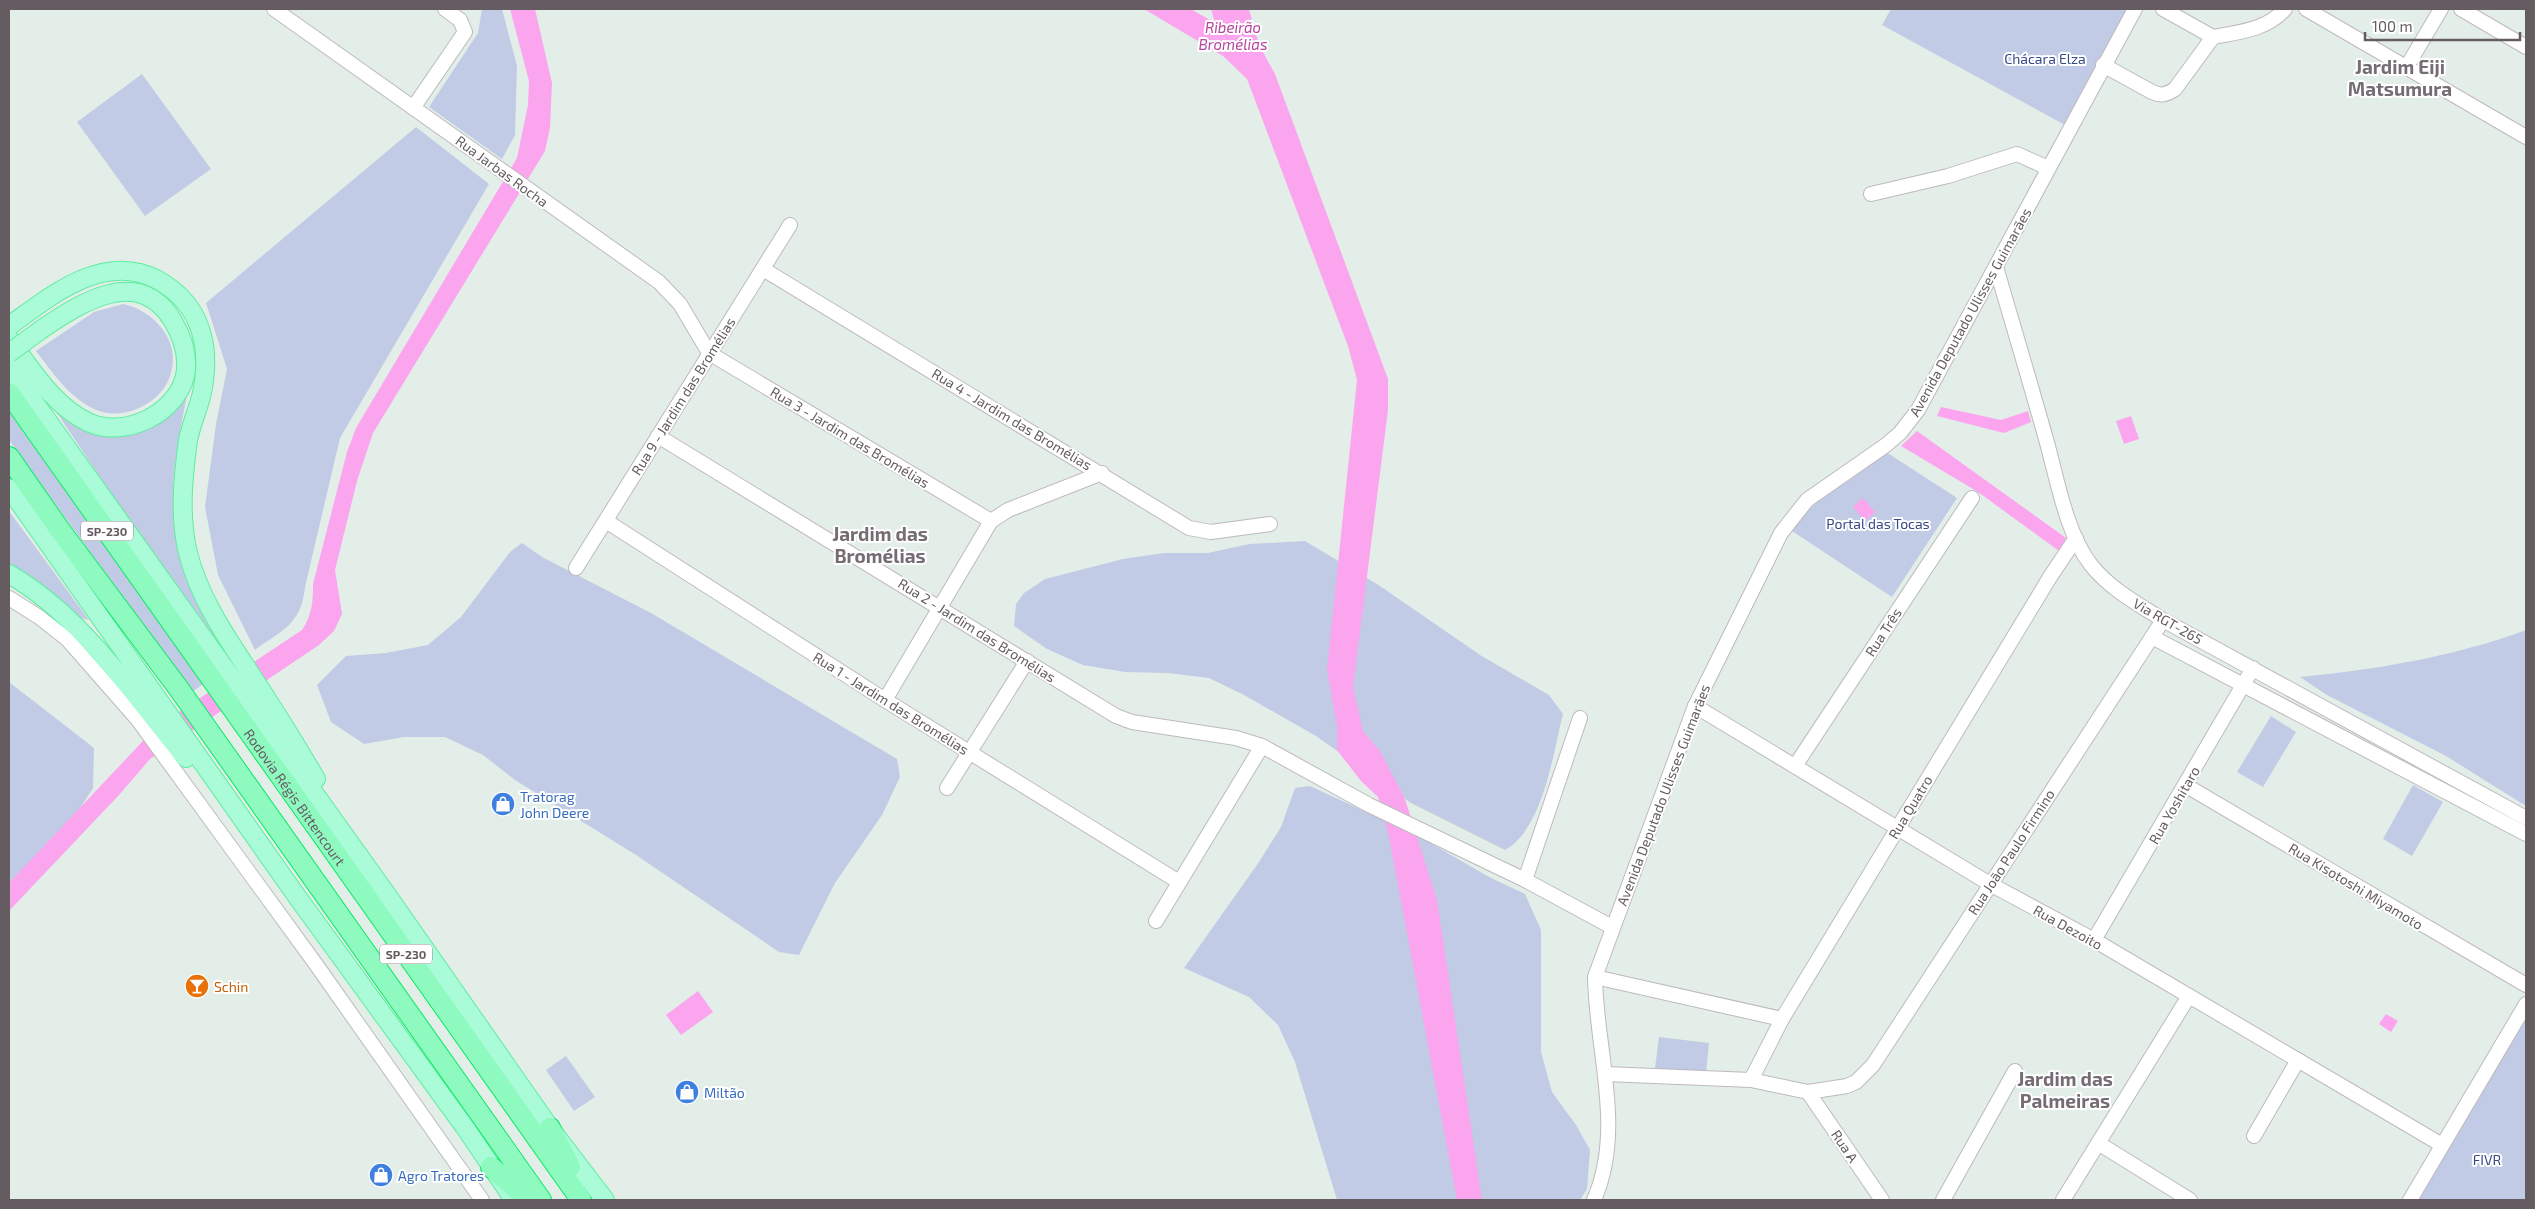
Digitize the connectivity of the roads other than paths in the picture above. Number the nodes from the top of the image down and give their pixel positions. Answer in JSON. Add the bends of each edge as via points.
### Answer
{"nodes":[{"id":1,"x":274,"y":9,"type":"edge"},
{"id":2,"x":445,"y":9,"type":"edge"},
{"id":3,"x":2135,"y":9,"type":"edge"},
{"id":4,"x":2163,"y":9,"type":"edge"},
{"id":5,"x":2285,"y":9,"type":"edge"},
{"id":6,"x":2306,"y":9,"type":"edge"},
{"id":7,"x":2441,"y":9,"type":"edge"},
{"id":8,"x":2461,"y":9,"type":"edge"},
{"id":9,"x":2213,"y":37,"type":"junction"},
{"id":10,"x":2526,"y":47,"type":"edge"},
{"id":11,"x":2103,"y":65,"type":"junction"},
{"id":12,"x":2406,"y":68,"type":"junction"},
{"id":13,"x":413,"y":108,"type":"junction"},
{"id":14,"x":2526,"y":137,"type":"edge"},
{"id":15,"x":2048,"y":168,"type":"junction"},
{"id":16,"x":1871,"y":194,"type":"dead end"},
{"id":17,"x":790,"y":225,"type":"dead end"},
{"id":18,"x":1996,"y":267,"type":"junction"},
{"id":19,"x":763,"y":269,"type":"junction"},
{"id":20,"x":9,"y":326,"type":"edge"},
{"id":21,"x":9,"y":339,"type":"edge"},
{"id":22,"x":9,"y":353,"type":"edge"},
{"id":23,"x":709,"y":354,"type":"junction"},
{"id":24,"x":9,"y":367,"type":"edge"},
{"id":25,"x":9,"y":393,"type":"edge"},
{"id":26,"x":658,"y":436,"type":"junction"},
{"id":27,"x":9,"y":458,"type":"edge"},
{"id":28,"x":1102,"y":474,"type":"junction"},
{"id":29,"x":9,"y":488,"type":"edge"},
{"id":30,"x":1972,"y":498,"type":"dead end"},
{"id":31,"x":606,"y":521,"type":"junction"},
{"id":32,"x":991,"y":522,"type":"junction"},
{"id":33,"x":1270,"y":524,"type":"dead end"},
{"id":34,"x":2076,"y":538,"type":"junction"},
{"id":35,"x":576,"y":568,"type":"dead end"},
{"id":36,"x":9,"y":574,"type":"edge"},
{"id":37,"x":9,"y":598,"type":"edge"},
{"id":38,"x":940,"y":608,"type":"junction"},
{"id":39,"x":2163,"y":620,"type":"junction"},
{"id":40,"x":2152,"y":637,"type":"junction"},
{"id":41,"x":1027,"y":661,"type":"junction"},
{"id":42,"x":211,"y":664,"type":"junction"},
{"id":43,"x":2253,"y":668,"type":"junction"},
{"id":44,"x":2243,"y":686,"type":"junction"},
{"id":45,"x":245,"y":697,"type":"junction"},
{"id":46,"x":885,"y":700,"type":"junction"},
{"id":47,"x":1695,"y":706,"type":"junction"},
{"id":48,"x":148,"y":711,"type":"junction"},
{"id":49,"x":1580,"y":718,"type":"dead end"},
{"id":50,"x":1262,"y":746,"type":"junction"},
{"id":51,"x":176,"y":747,"type":"junction"},
{"id":52,"x":969,"y":752,"type":"junction"},
{"id":53,"x":1795,"y":766,"type":"junction"},
{"id":54,"x":2185,"y":785,"type":"junction"},
{"id":55,"x":947,"y":788,"type":"dead end"},
{"id":56,"x":2526,"y":818,"type":"edge"},
{"id":57,"x":1898,"y":827,"type":"junction"},
{"id":58,"x":2526,"y":834,"type":"edge"},
{"id":59,"x":1525,"y":880,"type":"junction"},
{"id":60,"x":1179,"y":882,"type":"junction"},
{"id":61,"x":1990,"y":884,"type":"junction"},
{"id":62,"x":1156,"y":921,"type":"dead end"},
{"id":63,"x":1612,"y":927,"type":"junction"},
{"id":64,"x":2094,"y":940,"type":"junction"},
{"id":65,"x":1595,"y":977,"type":"junction"},
{"id":66,"x":2526,"y":985,"type":"edge"},
{"id":67,"x":2189,"y":996,"type":"junction"},
{"id":68,"x":2526,"y":1004,"type":"edge"},
{"id":69,"x":1782,"y":1019,"type":"junction"},
{"id":70,"x":2298,"y":1060,"type":"junction"},
{"id":71,"x":2014,"y":1071,"type":"dead end"},
{"id":72,"x":1606,"y":1074,"type":"junction"},
{"id":73,"x":1751,"y":1080,"type":"junction"},
{"id":74,"x":1808,"y":1092,"type":"junction"},
{"id":75,"x":550,"y":1128,"type":"junction"},
{"id":76,"x":2254,"y":1136,"type":"dead end"},
{"id":77,"x":2098,"y":1143,"type":"junction"},
{"id":78,"x":2442,"y":1145,"type":"junction"},
{"id":79,"x":491,"y":1167,"type":"junction"},
{"id":80,"x":482,"y":1200,"type":"edge"},
{"id":81,"x":514,"y":1200,"type":"edge"},
{"id":82,"x":529,"y":1200,"type":"edge"},
{"id":83,"x":540,"y":1200,"type":"edge"},
{"id":84,"x":581,"y":1200,"type":"edge"},
{"id":85,"x":586,"y":1200,"type":"edge"},
{"id":86,"x":605,"y":1200,"type":"edge"},
{"id":87,"x":1594,"y":1200,"type":"edge"},
{"id":88,"x":1882,"y":1200,"type":"edge"},
{"id":89,"x":1943,"y":1200,"type":"edge"},
{"id":90,"x":2063,"y":1200,"type":"edge"},
{"id":91,"x":2190,"y":1200,"type":"edge"},
{"id":92,"x":2410,"y":1200,"type":"edge"}],
"edges":[{"from":1,"to":13,"type":"street","name":"Rua Jarbas Rocha"},
{"from":2,"to":13,"type":"street","via":[[460,20],[465,28],[464,36]]},
{"from":3,"to":11,"type":"street","name":"Avenida Deputado Ulisses Guimarães"},
{"from":4,"to":9,"type":"street"},
{"from":5,"to":9,"type":"street","via":[[2272,21],[2252,29]]},
{"from":6,"to":12,"type":"street"},
{"from":7,"to":12,"type":"street"},
{"from":8,"to":10,"type":"street"},
{"from":9,"to":11,"type":"street","via":[[2168,94],[2160,96]]},
{"from":11,"to":15,"type":"street","name":"Avenida Deputado Ulisses Guimarães"},
{"from":12,"to":14,"type":"street"},
{"from":13,"to":23,"type":"street","name":"Rua Jarbas Rocha","via":[[667,290],[685,310]]},
{"from":15,"to":16,"type":"street","via":[[2017,154],[1948,176]]},
{"from":15,"to":18,"type":"street","name":"Avenida Deputado Ulisses Guimarães"},
{"from":17,"to":19,"type":"street","name":"Rua 9 - Jardim das Bromélias"},
{"from":18,"to":34,"type":"street","name":"Via RGT-265"},
{"from":18,"to":47,"type":"street","name":"Avenida Deputado Ulisses Guimarães","via":[[1912,419],[1886,445],[1807,500],[1781,533]]},
{"from":19,"to":23,"type":"street","name":"Rua 9 - Jardim das Bromélias"},
{"from":19,"to":28,"type":"street","name":"Rua 4 - Jardim das Bromélias"},
{"from":20,"to":45,"type":"main road","via":[[67,286],[89,275],[136,271],[178,292],[194,314],[204,337],[207,363],[188,439],[182,528],[198,583],[216,621],[235,650]]},
{"from":21,"to":22,"type":"main road","bridge":true,"via":[[56,398],[90,423],[109,428],[149,419],[177,393],[185,376],[186,354],[180,332],[168,313],[139,293],[124,291],[88,300],[42,329]]},
{"from":23,"to":26,"type":"street","name":"Rua 9 - Jardim das Bromélias"},
{"from":23,"to":32,"type":"street","name":"Rua 3 - Jardim das Bromélias"},
{"from":24,"to":42,"type":"main road"},
{"from":25,"to":42,"type":"highway","name":"Rodovia Régis Bittencourt","number":"SP-230"},
{"from":26,"to":31,"type":"street","name":"Rua 9 - Jardim das Bromélias"},
{"from":26,"to":38,"type":"street","name":"Rua 2 - Jardim das Bromélias"},
{"from":27,"to":83,"type":"highway","number":"SP-230","via":[[180,689]]},
{"from":28,"to":32,"type":"street","via":[[1008,510]]},
{"from":28,"to":33,"type":"street","name":"Rua 4 - Jardim das Bromélias","via":[[1197,531],[1219,532]]},
{"from":29,"to":48,"type":"main road"},
{"from":30,"to":53,"type":"street","name":"Rua Três"},
{"from":31,"to":35,"type":"street","name":"Rua 9 - Jardim das Bromélias"},
{"from":31,"to":46,"type":"street","name":"Rua 1 - Jardim das Bromélias"},
{"from":32,"to":38,"type":"street"},
{"from":34,"to":39,"type":"street","name":"Via RGT-265","via":[[2087,559],[2101,575],[2124,595]]},
{"from":34,"to":57,"type":"street","name":"Rua Quatro"},
{"from":36,"to":48,"type":"main road","via":[[72,622]]},
{"from":37,"to":48,"type":"street","via":[[67,639]]},
{"from":38,"to":41,"type":"street","name":"Rua 2 - Jardim das Bromélias"},
{"from":38,"to":46,"type":"street"},
{"from":39,"to":40,"type":"street","name":"Rua João Paulo Firmino"},
{"from":39,"to":43,"type":"street","name":"Via RGT-265"},
{"from":40,"to":44,"type":"street"},
{"from":40,"to":61,"type":"street","name":"Rua João Paulo Firmino"},
{"from":41,"to":50,"type":"street","name":"Rua 2 - Jardim das Bromélias","via":[[1132,722],[1236,738]]},
{"from":41,"to":52,"type":"street"},
{"from":42,"to":45,"type":"highway","name":"Rodovia Régis Bittencourt","number":"SP-230"},
{"from":43,"to":44,"type":"street","name":"Rua Yoshitaro"},
{"from":43,"to":56,"type":"street","name":"Via RGT-265"},
{"from":44,"to":54,"type":"street","name":"Rua Yoshitaro"},
{"from":44,"to":58,"type":"street"},
{"from":45,"to":75,"type":"main road"},
{"from":45,"to":84,"type":"highway","name":"Rodovia Régis Bittencourt","number":"SP-230"},
{"from":46,"to":52,"type":"street","name":"Rua 1 - Jardim das Bromélias"},
{"from":47,"to":53,"type":"street","name":"Rua Dezoito"},
{"from":47,"to":63,"type":"street","name":"Avenida Deputado Ulisses Guimarães"},
{"from":48,"to":51,"type":"main road"},
{"from":49,"to":59,"type":"street"},
{"from":50,"to":59,"type":"street","name":"Rua 2 - Jardim das Bromélias","via":[[1369,805]]},
{"from":50,"to":60,"type":"street"},
{"from":51,"to":79,"type":"main road","via":[[298,898]]},
{"from":51,"to":80,"type":"street","via":[[315,963]]},
{"from":52,"to":55,"type":"street"},
{"from":52,"to":60,"type":"street","name":"Rua 1 - Jardim das Bromélias"},
{"from":53,"to":57,"type":"street","name":"Rua Dezoito"},
{"from":54,"to":64,"type":"street","name":"Rua Yoshitaro"},
{"from":54,"to":66,"type":"street","name":"Rua Kisotoshi Miyamoto"},
{"from":57,"to":61,"type":"street","name":"Rua Dezoito"},
{"from":57,"to":69,"type":"street","name":"Rua Quatro"},
{"from":59,"to":63,"type":"street","name":"Rua 2 - Jardim das Bromélias"},
{"from":60,"to":62,"type":"street"},
{"from":61,"to":64,"type":"street","name":"Rua Dezoito"},
{"from":61,"to":74,"type":"street","name":"Rua João Paulo Firmino","via":[[1873,1065],[1856,1082],[1847,1086]]},
{"from":63,"to":65,"type":"street","name":"Avenida Deputado Ulisses Guimarães"},
{"from":64,"to":67,"type":"street","name":"Rua Dezoito"},
{"from":65,"to":69,"type":"street"},
{"from":65,"to":72,"type":"street","name":"Avenida Deputado Ulisses Guimarães"},
{"from":67,"to":70,"type":"street","name":"Rua Dezoito"},
{"from":67,"to":77,"type":"street"},
{"from":68,"to":78,"type":"street"},
{"from":69,"to":73,"type":"street","name":"Rua Quatro"},
{"from":70,"to":76,"type":"street"},
{"from":70,"to":78,"type":"street","name":"Rua Dezoito"},
{"from":71,"to":89,"type":"street"},
{"from":72,"to":73,"type":"street"},
{"from":72,"to":87,"type":"street","name":"Avenida Deputado Ulisses Guimarães","via":[[1606,1164]]},
{"from":73,"to":74,"type":"street"},
{"from":74,"to":88,"type":"street","name":"Rua A"},
{"from":75,"to":85,"type":"highway"},
{"from":75,"to":86,"type":"main road"},
{"from":77,"to":90,"type":"street"},
{"from":77,"to":91,"type":"street"},
{"from":78,"to":92,"type":"street"},
{"from":79,"to":81,"type":"main road"},
{"from":79,"to":82,"type":"highway"}]}
